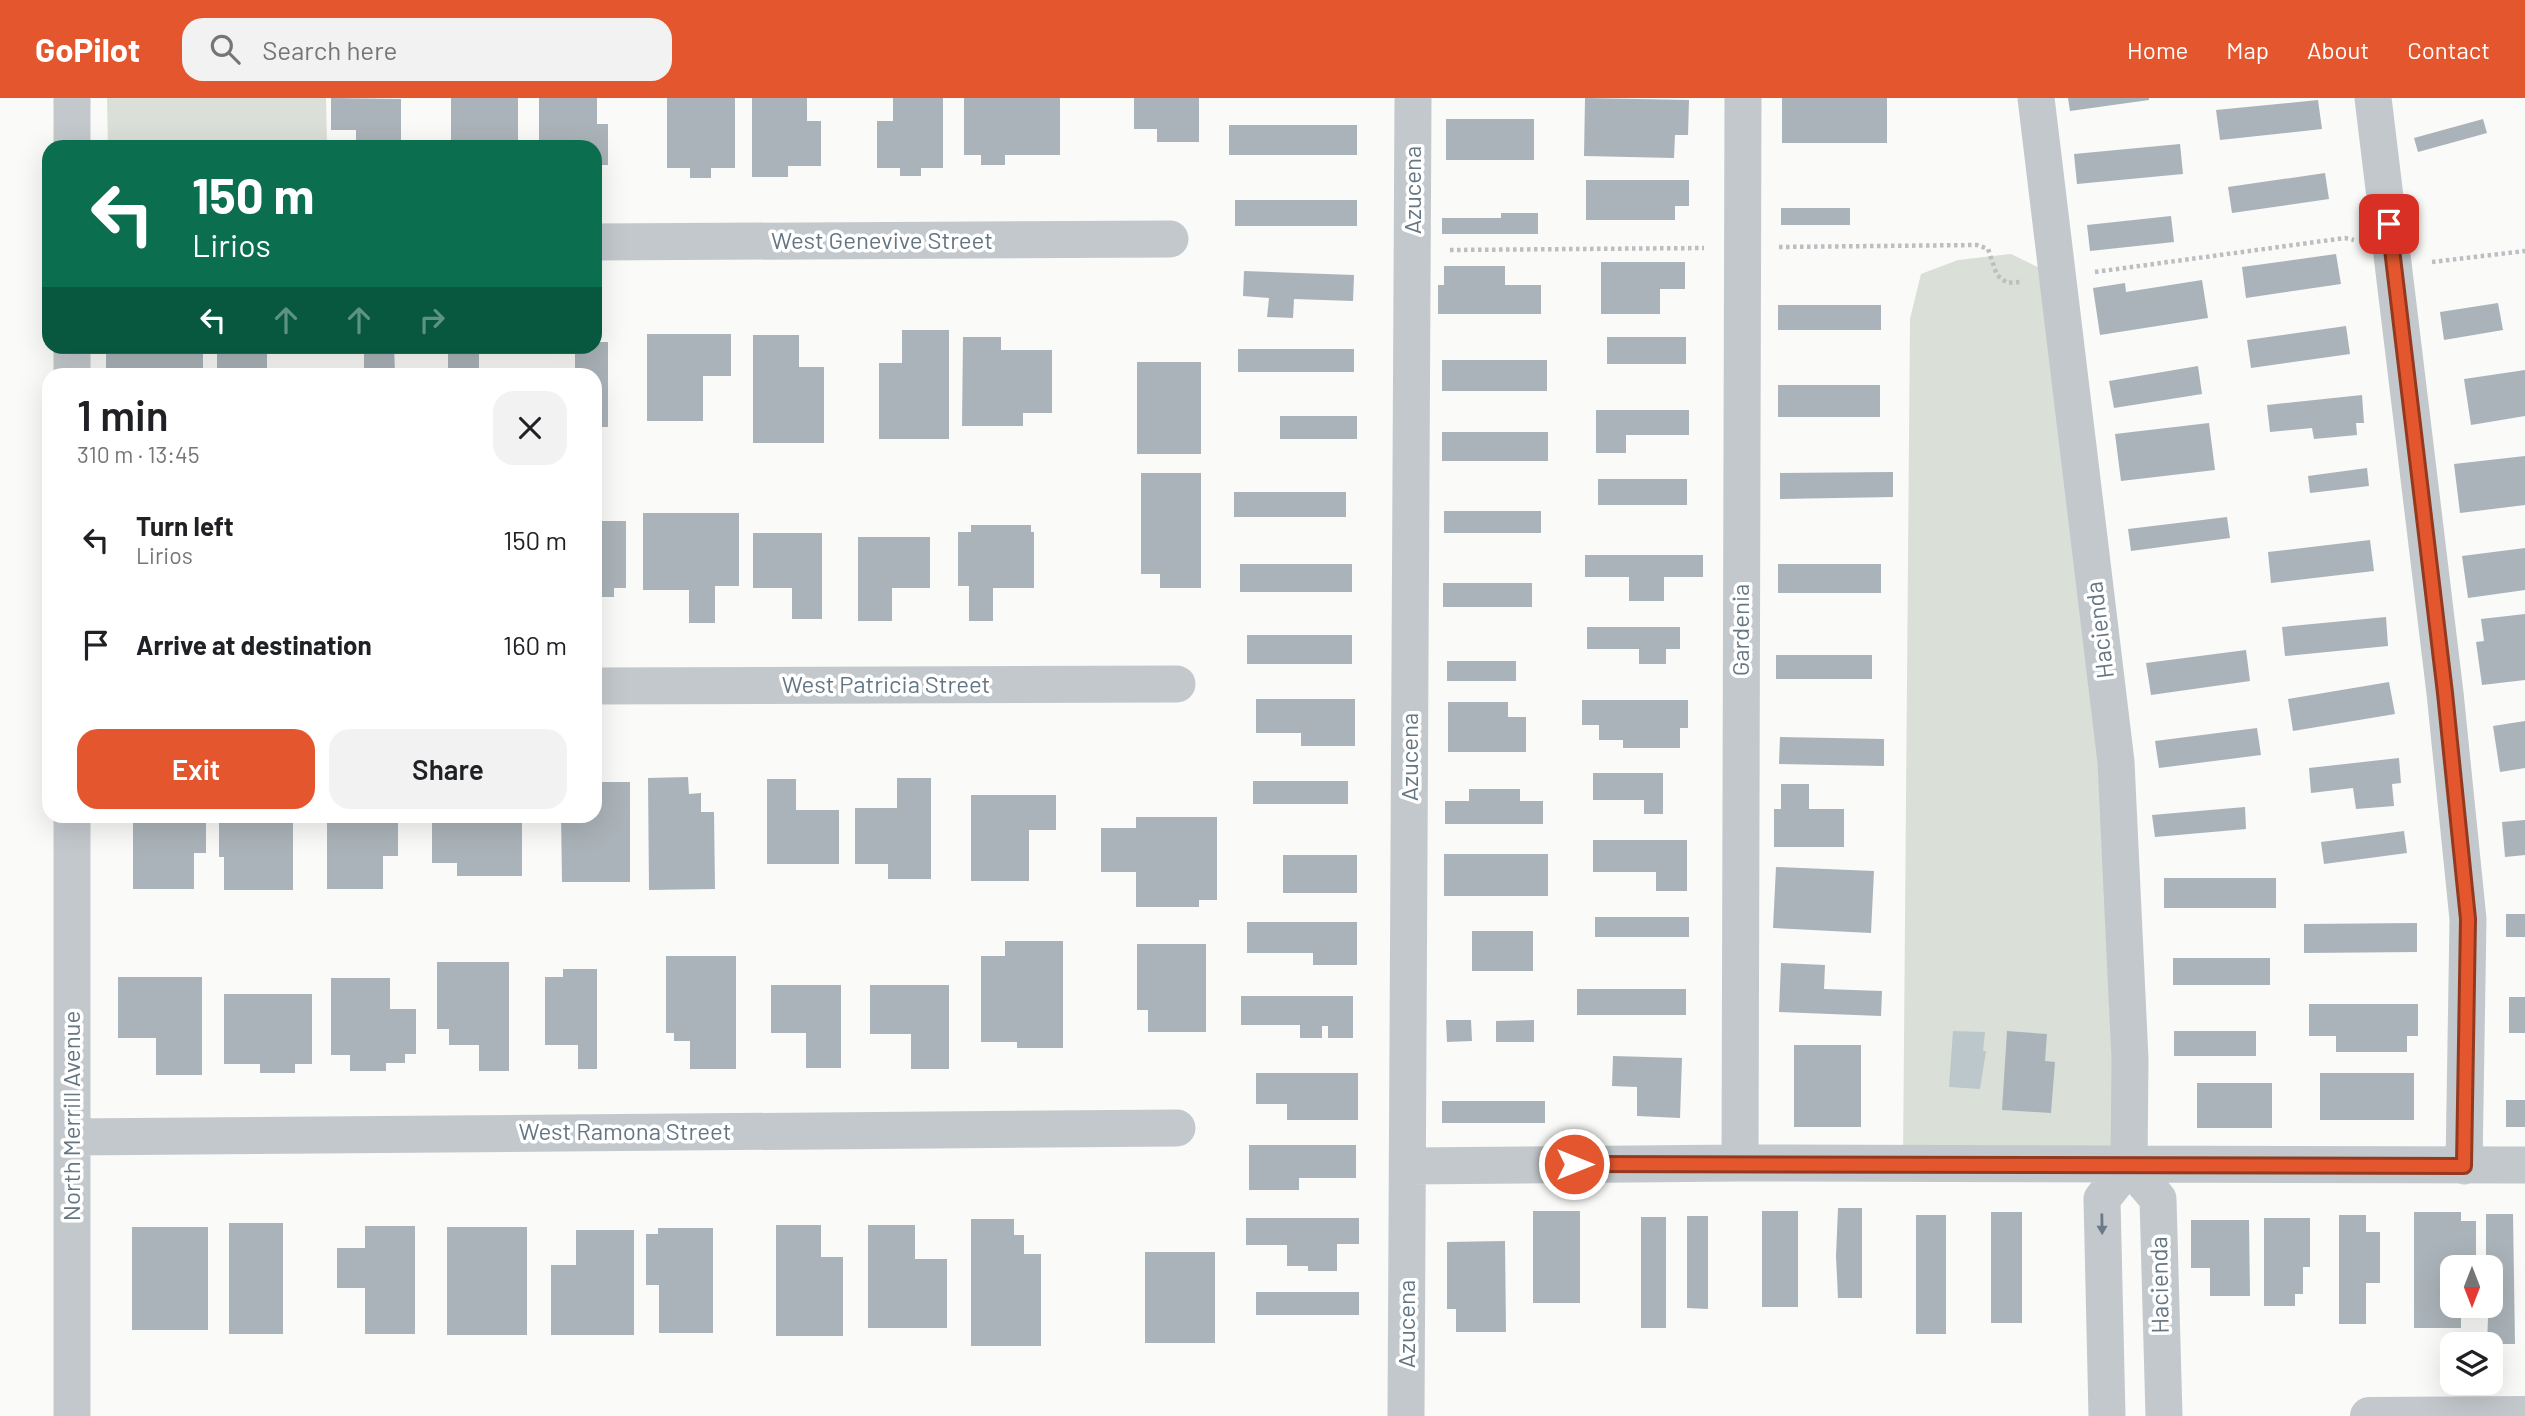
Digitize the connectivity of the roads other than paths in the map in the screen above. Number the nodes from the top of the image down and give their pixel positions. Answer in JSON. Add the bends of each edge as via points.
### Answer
{"nodes":[{"id":1,"x":72,"y":98,"type":"edge"},
{"id":2,"x":1413,"y":98,"type":"edge"},
{"id":3,"x":1743,"y":98,"type":"edge"},
{"id":4,"x":2036,"y":98,"type":"edge"},
{"id":5,"x":2374,"y":98,"type":"edge"},
{"id":6,"x":72,"y":140,"type":"edge"},
{"id":7,"x":1170,"y":239,"type":"dead end"},
{"id":8,"x":602,"y":242,"type":"edge"},
{"id":9,"x":1177,"y":684,"type":"dead end"},
{"id":10,"x":602,"y":687,"type":"edge"},
{"id":11,"x":72,"y":823,"type":"edge"},
{"id":12,"x":1177,"y":1128,"type":"dead end"},
{"id":13,"x":72,"y":1137,"type":"junction"},
{"id":14,"x":1740,"y":1163,"type":"junction"},
{"id":15,"x":2129,"y":1165,"type":"junction"},
{"id":16,"x":2525,"y":1165,"type":"edge"},
{"id":17,"x":1408,"y":1166,"type":"junction"},
{"id":18,"x":2464,"y":1166,"type":"junction"},
{"id":19,"x":2525,"y":1415,"type":"edge"},
{"id":20,"x":72,"y":1416,"type":"edge"},
{"id":21,"x":1406,"y":1416,"type":"edge"},
{"id":22,"x":2107,"y":1416,"type":"edge"},
{"id":23,"x":2164,"y":1416,"type":"edge"},
{"id":24,"x":2369,"y":1416,"type":"edge"}],
"edges":[{"from":1,"to":6,"type":"street"},
{"from":2,"to":17,"type":"street","name":"Azucena"},
{"from":3,"to":14,"type":"street","name":"Gardenia"},
{"from":4,"to":15,"type":"street","name":"Hacienda","via":[[2116,762],[2130,1046]]},
{"from":5,"to":18,"type":"street","via":[[2468,919]]},
{"from":7,"to":8,"type":"street","name":"West Genevive Street"},
{"from":9,"to":10,"type":"street","name":"West Patricia Street"},
{"from":11,"to":13,"type":"street","name":"North Merrill Avenue"},
{"from":12,"to":13,"type":"street","name":"West Ramona Street"},
{"from":13,"to":20,"type":"street","name":"North Merrill Avenue"},
{"from":14,"to":15,"type":"street"},
{"from":14,"to":17,"type":"street"},
{"from":15,"to":18,"type":"street"},
{"from":15,"to":22,"type":"street","one_way":true,"via":[[2102,1199]]},
{"from":15,"to":23,"type":"street","name":"Hacienda","via":[[2158,1199]]},
{"from":16,"to":18,"type":"street"},
{"from":17,"to":21,"type":"street","name":"Azucena"},
{"from":19,"to":24,"type":"street"}]}
